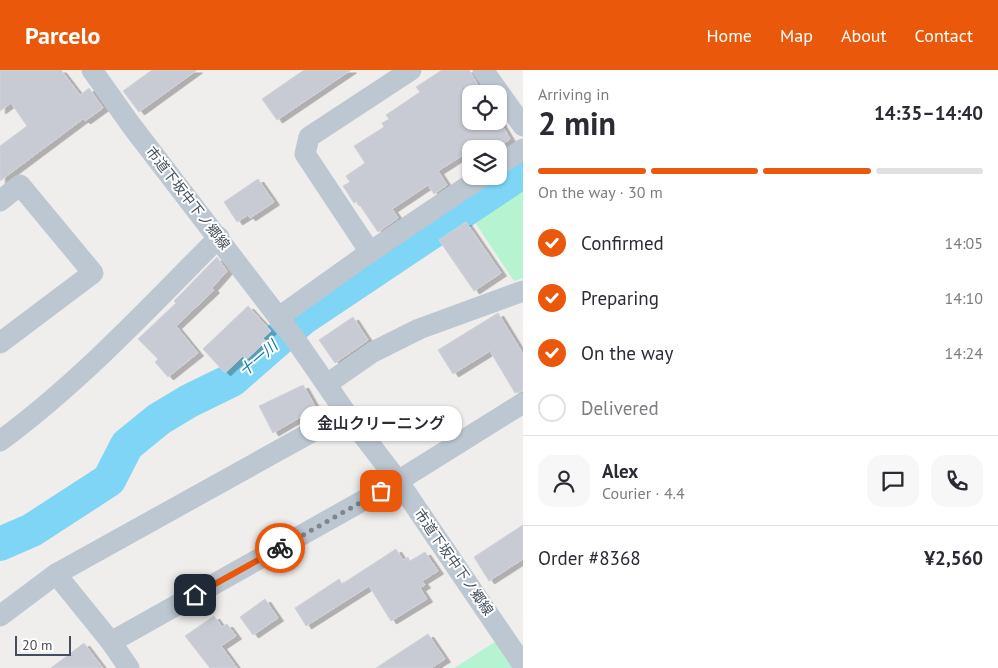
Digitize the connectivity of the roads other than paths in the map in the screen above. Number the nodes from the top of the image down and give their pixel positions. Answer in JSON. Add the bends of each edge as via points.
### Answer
{"nodes":[{"id":1,"x":411,"y":70,"type":"edge"},
{"id":2,"x":482,"y":70,"type":"edge"},
{"id":3,"x":101,"y":73,"type":"edge"},
{"id":4,"x":523,"y":126,"type":"edge"},
{"id":5,"x":523,"y":149,"type":"edge"},
{"id":6,"x":507,"y":160,"type":"edge"},
{"id":7,"x":470,"y":185,"type":"edge"},
{"id":8,"x":0,"y":201,"type":"edge"},
{"id":9,"x":219,"y":237,"type":"junction"},
{"id":10,"x":370,"y":252,"type":"junction"},
{"id":11,"x":523,"y":291,"type":"edge"},
{"id":12,"x":286,"y":327,"type":"junction"},
{"id":13,"x":0,"y":344,"type":"edge"},
{"id":14,"x":327,"y":384,"type":"junction"},
{"id":15,"x":523,"y":403,"type":"edge"},
{"id":16,"x":346,"y":413,"type":"junction"},
{"id":17,"x":0,"y":441,"type":"edge"},
{"id":18,"x":398,"y":481,"type":"junction"},
{"id":19,"x":56,"y":574,"type":"junction"},
{"id":20,"x":0,"y":616,"type":"edge"},
{"id":21,"x":111,"y":642,"type":"junction"},
{"id":22,"x":523,"y":665,"type":"edge"},
{"id":23,"x":129,"y":668,"type":"edge"}],
"edges":[{"from":1,"to":10,"type":"street","via":[[309,137],[305,154]]},
{"from":2,"to":4,"type":"street"},
{"from":3,"to":9,"type":"street","name":"市道下坂中下ノ郷線","via":[[131,125]]},
{"from":5,"to":6,"type":"street"},
{"from":7,"to":10,"type":"street"},
{"from":8,"to":13,"type":"street","via":[[20,185],[93,273]]},
{"from":9,"to":12,"type":"street","name":"市道下坂中下ノ郷線"},
{"from":9,"to":17,"type":"street","via":[[114,342]]},
{"from":10,"to":12,"type":"street"},
{"from":11,"to":14,"type":"street","via":[[420,329],[373,352]]},
{"from":12,"to":14,"type":"street","name":"市道下坂中下ノ郷線"},
{"from":14,"to":16,"type":"street","name":"市道下坂中下ノ郷線"},
{"from":15,"to":18,"type":"street"},
{"from":16,"to":18,"type":"street","name":"市道下坂中下ノ郷線"},
{"from":16,"to":19,"type":"street"},
{"from":18,"to":21,"type":"street"},
{"from":18,"to":22,"type":"street","name":"市道下坂中下ノ郷線"},
{"from":19,"to":20,"type":"street"},
{"from":19,"to":21,"type":"street"},
{"from":21,"to":23,"type":"street"}]}
